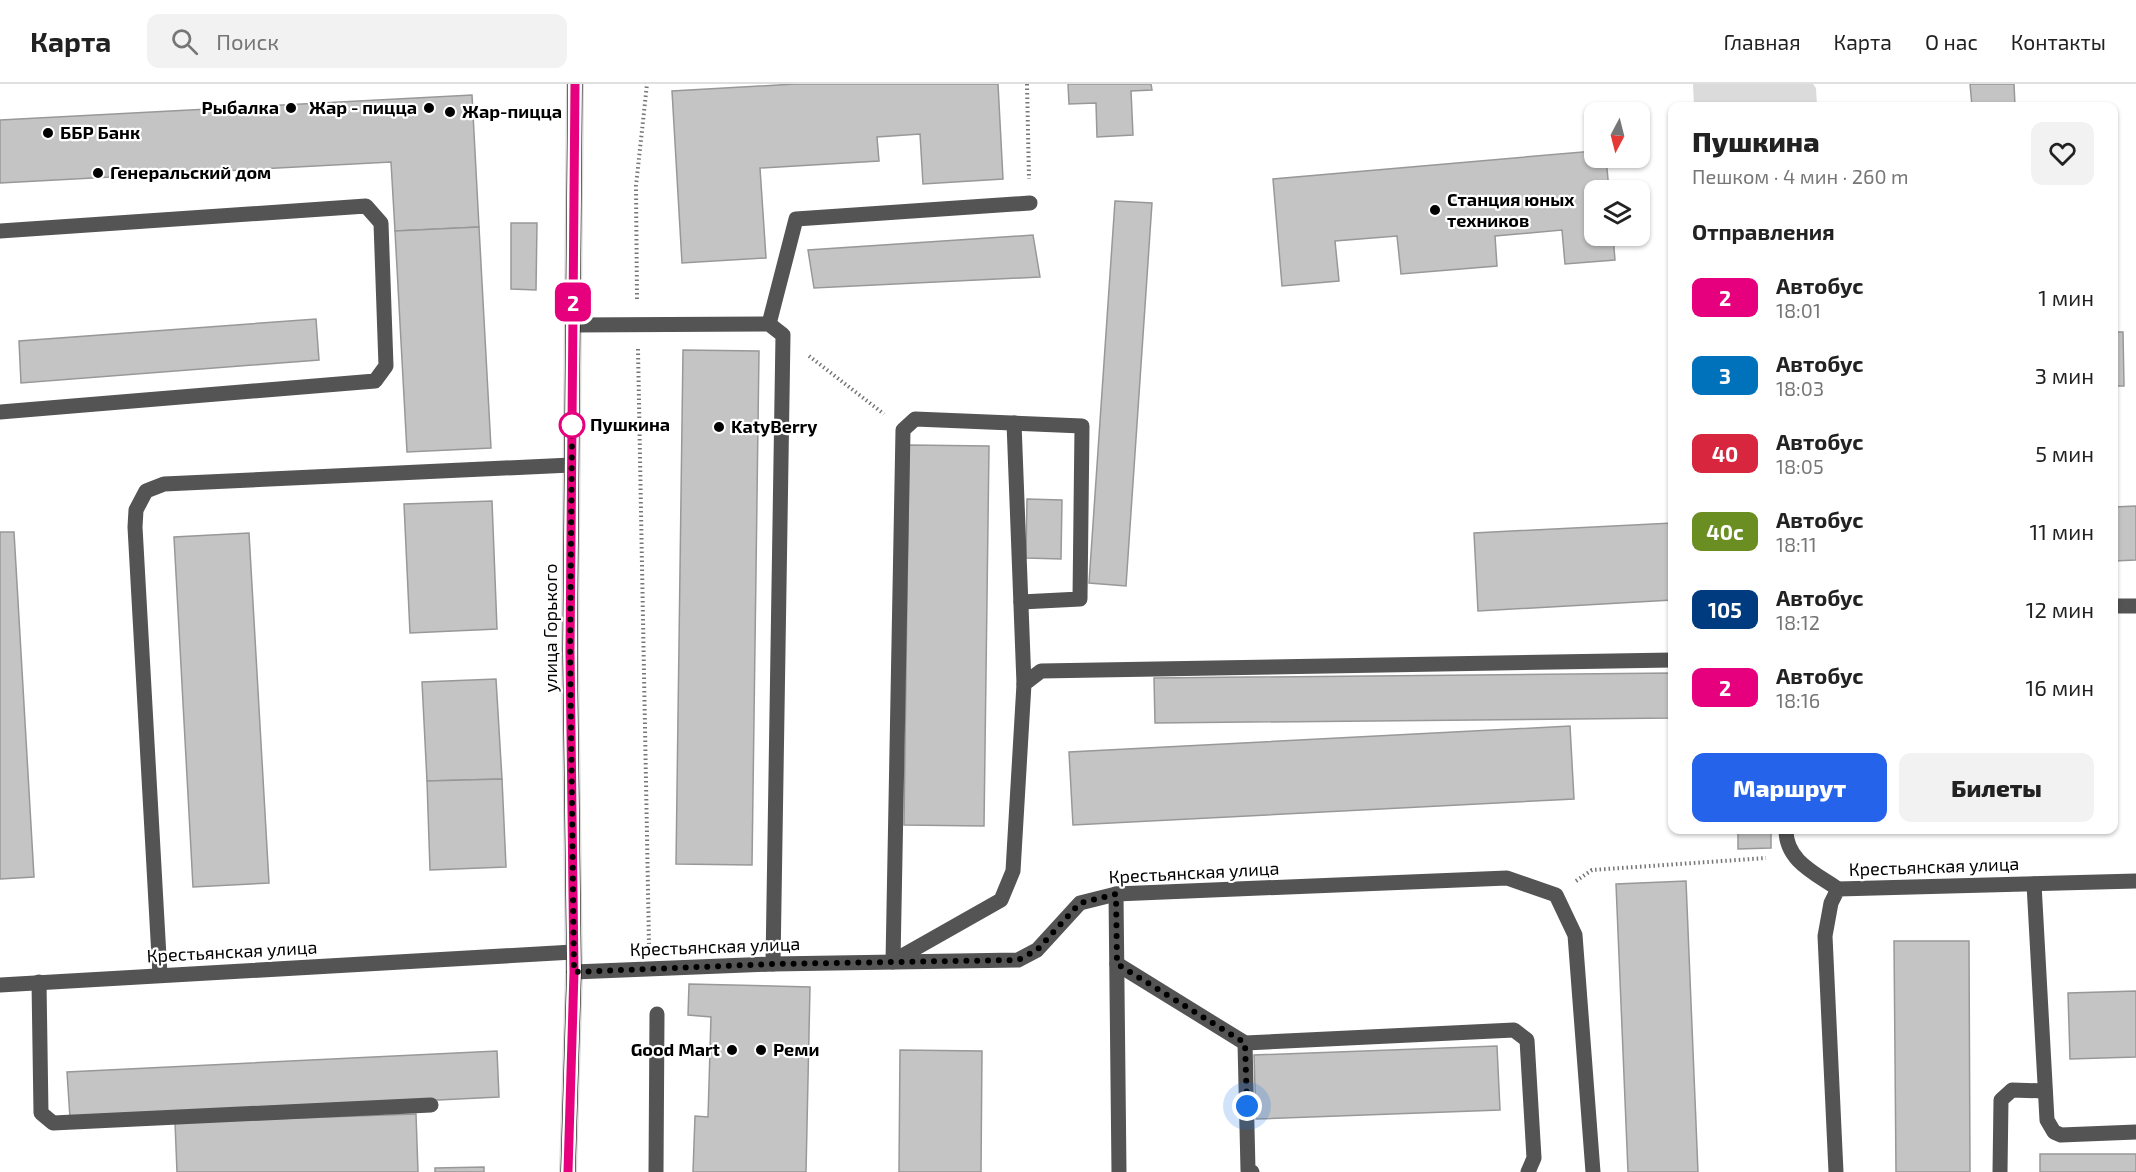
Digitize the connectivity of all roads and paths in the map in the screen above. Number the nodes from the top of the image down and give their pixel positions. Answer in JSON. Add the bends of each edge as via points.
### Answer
{"nodes":[{"id":1,"x":575,"y":84,"type":"edge"},
{"id":2,"x":647,"y":84,"type":"edge"},
{"id":3,"x":1027,"y":84,"type":"edge"},
{"id":4,"x":1030,"y":203,"type":"joint"},
{"id":5,"x":0,"y":231,"type":"edge"},
{"id":6,"x":769,"y":324,"type":"junction"},
{"id":7,"x":573,"y":325,"type":"junction"},
{"id":8,"x":637,"y":325,"type":"junction"},
{"id":9,"x":783,"y":335,"type":"junction"},
{"id":10,"x":0,"y":412,"type":"edge"},
{"id":11,"x":1014,"y":423,"type":"junction"},
{"id":12,"x":903,"y":430,"type":"junction"},
{"id":13,"x":571,"y":465,"type":"junction"},
{"id":14,"x":1021,"y":602,"type":"junction"},
{"id":15,"x":2118,"y":606,"type":"edge"},
{"id":16,"x":2136,"y":606,"type":"edge"},
{"id":17,"x":1668,"y":660,"type":"edge"},
{"id":18,"x":1024,"y":684,"type":"junction"},
{"id":19,"x":1786,"y":834,"type":"edge"},
{"id":20,"x":1792,"y":856,"type":"junction"},
{"id":21,"x":2136,"y":881,"type":"edge"},
{"id":22,"x":2034,"y":884,"type":"junction"},
{"id":23,"x":1838,"y":889,"type":"junction"},
{"id":24,"x":1116,"y":894,"type":"junction"},
{"id":25,"x":1556,"y":895,"type":"junction"},
{"id":26,"x":573,"y":952,"type":"junction"},
{"id":27,"x":892,"y":962,"type":"junction"},
{"id":28,"x":773,"y":964,"type":"junction"},
{"id":29,"x":1117,"y":964,"type":"junction"},
{"id":30,"x":650,"y":969,"type":"junction"},
{"id":31,"x":574,"y":972,"type":"junction"},
{"id":32,"x":160,"y":975,"type":"junction"},
{"id":33,"x":39,"y":982,"type":"junction"},
{"id":34,"x":0,"y":985,"type":"edge"},
{"id":35,"x":657,"y":1014,"type":"dead end"},
{"id":36,"x":1245,"y":1043,"type":"junction"},
{"id":37,"x":2045,"y":1091,"type":"junction"},
{"id":38,"x":430,"y":1106,"type":"dead end"},
{"id":39,"x":2136,"y":1132,"type":"edge"},
{"id":40,"x":568,"y":1172,"type":"edge"},
{"id":41,"x":656,"y":1172,"type":"edge"},
{"id":42,"x":1119,"y":1172,"type":"edge"},
{"id":43,"x":1252,"y":1172,"type":"edge"},
{"id":44,"x":1528,"y":1172,"type":"edge"},
{"id":45,"x":1593,"y":1172,"type":"edge"},
{"id":46,"x":1836,"y":1172,"type":"edge"},
{"id":47,"x":2000,"y":1172,"type":"edge"}],
"edges":[{"from":1,"to":7,"type":"main road","name":"улица Горького"},
{"from":2,"to":8,"type":"path","via":[[636,186]]},
{"from":3,"to":4,"type":"path"},
{"from":4,"to":6,"type":"lane","via":[[796,219]]},
{"from":5,"to":10,"type":"lane","via":[[366,206],[381,223],[386,366],[375,381]]},
{"from":6,"to":8,"type":"lane"},
{"from":6,"to":9,"type":"lane"},
{"from":7,"to":8,"type":"lane"},
{"from":7,"to":13,"type":"main road","name":"улица Горького"},
{"from":8,"to":30,"type":"path"},
{"from":9,"to":12,"type":"path"},
{"from":9,"to":28,"type":"lane"},
{"from":11,"to":12,"type":"lane","via":[[915,419]]},
{"from":11,"to":14,"type":"lane"},
{"from":11,"to":14,"type":"lane","via":[[1082,426],[1080,599]]},
{"from":12,"to":27,"type":"lane"},
{"from":13,"to":26,"type":"main road","name":"улица Горького"},
{"from":13,"to":32,"type":"lane","via":[[164,484],[146,491],[136,510],[135,527]]},
{"from":14,"to":18,"type":"lane"},
{"from":15,"to":16,"type":"lane"},
{"from":17,"to":18,"type":"lane","via":[[1041,671]]},
{"from":18,"to":27,"type":"lane","via":[[1014,871],[1008,889],[1001,900]]},
{"from":19,"to":20,"type":"lane"},
{"from":20,"to":23,"type":"lane"},
{"from":20,"to":25,"type":"path","via":[[1592,870]]},
{"from":21,"to":22,"type":"lane","name":"Крестьянская улица"},
{"from":22,"to":23,"type":"lane","name":"Крестьянская улица"},
{"from":22,"to":37,"type":"lane"},
{"from":23,"to":46,"type":"lane","name":"Крестьянская улица","via":[[1831,903],[1825,936]]},
{"from":24,"to":25,"type":"lane","name":"Крестьянская улица","via":[[1507,878]]},
{"from":24,"to":27,"type":"lane","name":"Крестьянская улица","via":[[1080,903],[1037,950],[1018,960]]},
{"from":24,"to":29,"type":"lane"},
{"from":25,"to":45,"type":"lane","via":[[1575,935]]},
{"from":26,"to":31,"type":"main road","name":"улица Горького"},
{"from":26,"to":32,"type":"lane","name":"Крестьянская улица"},
{"from":27,"to":28,"type":"lane","name":"Крестьянская улица"},
{"from":28,"to":30,"type":"lane","name":"Крестьянская улица"},
{"from":29,"to":36,"type":"lane"},
{"from":29,"to":42,"type":"lane"},
{"from":30,"to":31,"type":"lane","name":"Крестьянская улица"},
{"from":31,"to":40,"type":"main road","name":"улица Горького"},
{"from":32,"to":33,"type":"lane","name":"Крестьянская улица"},
{"from":33,"to":34,"type":"lane","name":"Крестьянская улица"},
{"from":33,"to":38,"type":"lane","via":[[41,1113],[53,1123]]},
{"from":35,"to":41,"type":"lane"},
{"from":36,"to":43,"type":"lane","via":[[1248,1170]]},
{"from":36,"to":44,"type":"lane","via":[[1514,1030],[1527,1040],[1534,1158]]},
{"from":37,"to":39,"type":"lane","via":[[2047,1120],[2061,1135]]},
{"from":37,"to":47,"type":"lane","via":[[2012,1090],[2001,1100]]}]}
